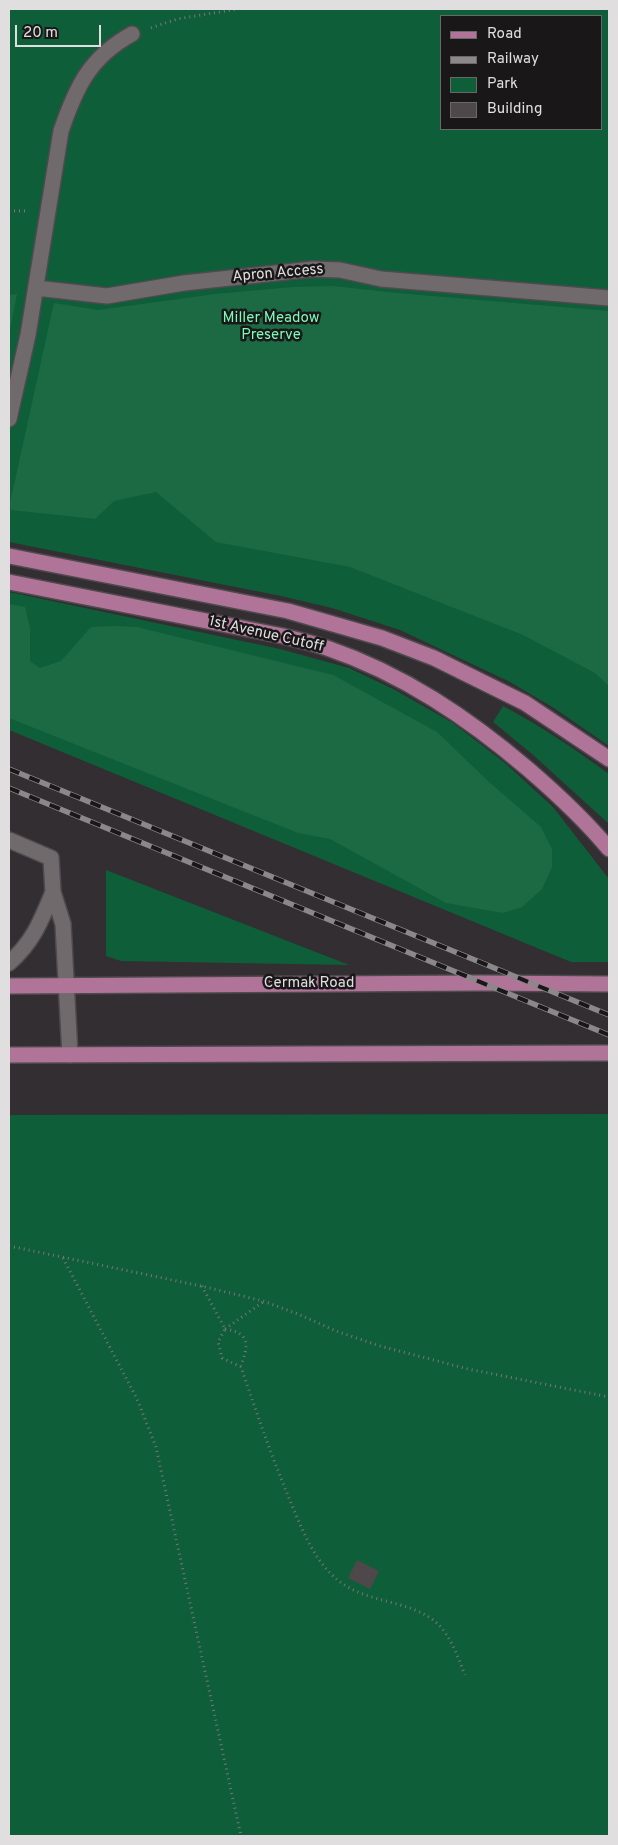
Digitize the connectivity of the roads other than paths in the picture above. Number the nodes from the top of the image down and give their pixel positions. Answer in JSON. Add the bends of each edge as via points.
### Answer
{"nodes":[{"id":1,"x":132,"y":34,"type":"road end"},
{"id":2,"x":36,"y":288,"type":"junction"},
{"id":3,"x":609,"y":298,"type":"edge"},
{"id":4,"x":9,"y":419,"type":"edge"},
{"id":5,"x":9,"y":556,"type":"edge"},
{"id":6,"x":9,"y":582,"type":"edge"},
{"id":7,"x":609,"y":759,"type":"edge"},
{"id":8,"x":9,"y":840,"type":"edge"},
{"id":9,"x":609,"y":849,"type":"edge"},
{"id":10,"x":53,"y":892,"type":"junction"},
{"id":11,"x":9,"y":963,"type":"edge"},
{"id":12,"x":609,"y":984,"type":"edge"},
{"id":13,"x":9,"y":986,"type":"edge"},
{"id":14,"x":66,"y":986,"type":"junction"},
{"id":15,"x":609,"y":1053,"type":"edge"},
{"id":16,"x":9,"y":1055,"type":"edge"},
{"id":17,"x":70,"y":1055,"type":"junction"}],
"edges":[{"from":1,"to":2,"type":"lane","via":[[116,42],[87,72],[71,101],[61,131]]},
{"from":2,"to":3,"type":"lane","name":"Apron Access","via":[[107,296],[313,269],[340,270],[380,279]]},
{"from":2,"to":4,"type":"lane"},
{"from":5,"to":7,"type":"main road","name":"1st Avenue Cutoff","via":[[288,611],[382,638],[434,658],[525,703]]},
{"from":6,"to":9,"type":"main road","name":"1st Avenue Cutoff","via":[[283,636],[327,648],[370,665],[422,691],[497,743],[543,782]]},
{"from":8,"to":10,"type":"lane","via":[[51,858]]},
{"from":10,"to":11,"type":"lane","via":[[33,937]]},
{"from":10,"to":14,"type":"lane","via":[[63,924]]},
{"from":12,"to":14,"type":"main road","name":"Cermak Road"},
{"from":13,"to":14,"type":"main road","name":"Cermak Road"},
{"from":14,"to":17,"type":"lane"},
{"from":15,"to":17,"type":"main road"},
{"from":16,"to":17,"type":"main road"}]}
